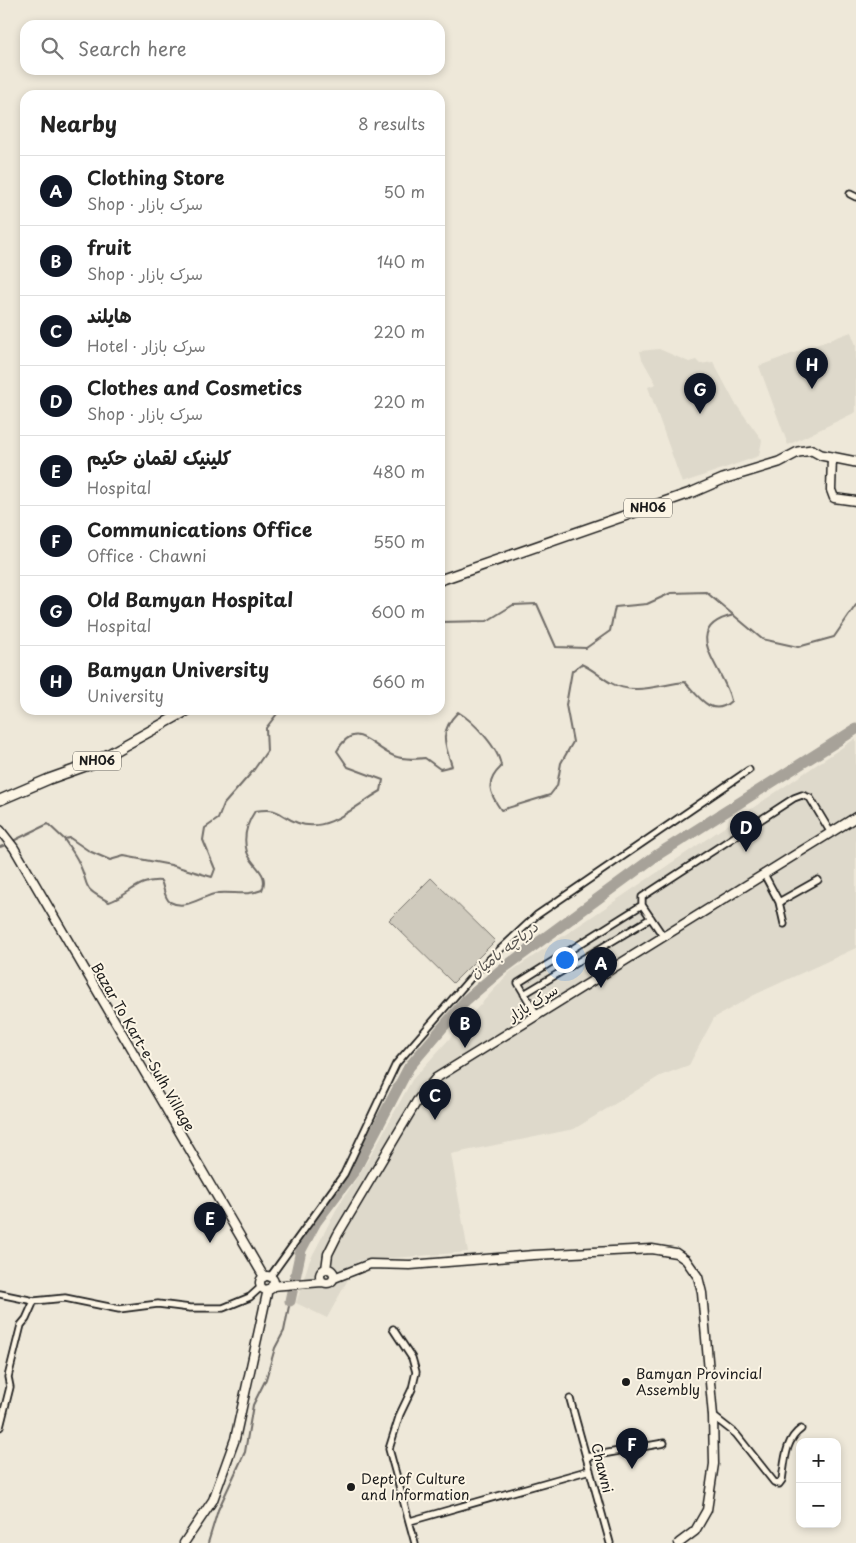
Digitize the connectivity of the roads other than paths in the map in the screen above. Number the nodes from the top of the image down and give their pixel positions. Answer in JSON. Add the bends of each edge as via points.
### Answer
{"nodes":[{"id":1,"x":850,"y":194,"type":"dead end"},
{"id":2,"x":856,"y":198,"type":"edge"},
{"id":3,"x":832,"y":457,"type":"junction"},
{"id":4,"x":856,"y":462,"type":"edge"},
{"id":5,"x":856,"y":501,"type":"edge"},
{"id":6,"x":445,"y":578,"type":"edge"},
{"id":7,"x":180,"y":715,"type":"edge"},
{"id":8,"x":749,"y":770,"type":"dead end"},
{"id":9,"x":0,"y":800,"type":"edge"},
{"id":10,"x":856,"y":816,"type":"edge"},
{"id":11,"x":0,"y":830,"type":"edge"},
{"id":12,"x":831,"y":833,"type":"junction"},
{"id":13,"x":764,"y":874,"type":"junction"},
{"id":14,"x":818,"y":880,"type":"dead end"},
{"id":15,"x":779,"y":902,"type":"junction"},
{"id":16,"x":642,"y":905,"type":"junction"},
{"id":17,"x":651,"y":918,"type":"junction"},
{"id":18,"x":784,"y":924,"type":"dead end"},
{"id":19,"x":663,"y":936,"type":"junction"},
{"id":20,"x":524,"y":994,"type":"junction"},
{"id":21,"x":537,"y":1015,"type":"junction"},
{"id":22,"x":326,"y":1269,"type":"junction"},
{"id":23,"x":334,"y":1278,"type":"junction"},
{"id":24,"x":320,"y":1279,"type":"junction"},
{"id":25,"x":268,"y":1283,"type":"junction"},
{"id":26,"x":0,"y":1294,"type":"edge"},
{"id":27,"x":34,"y":1301,"type":"junction"},
{"id":28,"x":394,"y":1329,"type":"dead end"},
{"id":29,"x":570,"y":1399,"type":"dead end"},
{"id":30,"x":714,"y":1416,"type":"junction"},
{"id":31,"x":0,"y":1427,"type":"edge"},
{"id":32,"x":801,"y":1429,"type":"dead end"},
{"id":33,"x":664,"y":1443,"type":"dead end"},
{"id":34,"x":586,"y":1457,"type":"junction"},
{"id":35,"x":590,"y":1470,"type":"junction"},
{"id":36,"x":410,"y":1521,"type":"junction"},
{"id":37,"x":184,"y":1543,"type":"edge"},
{"id":38,"x":415,"y":1543,"type":"edge"},
{"id":39,"x":610,"y":1543,"type":"edge"},
{"id":40,"x":680,"y":1543,"type":"edge"}],
"edges":[{"from":1,"to":2,"type":"street"},
{"from":3,"to":4,"type":"main road","number":"NH06"},
{"from":3,"to":5,"type":"main road","via":[[831,490],[834,498]]},
{"from":3,"to":6,"type":"main road","number":"NH06","via":[[812,450],[798,452],[779,462]]},
{"from":7,"to":9,"type":"main road","number":"NH06","via":[[91,764]]},
{"from":8,"to":25,"type":"street","via":[[537,915],[475,973],[396,1064],[344,1174]]},
{"from":10,"to":12,"type":"main road","name":"سرک بازار"},
{"from":11,"to":25,"type":"main road","name":"Bazar To Kart-e-Sulh Village","via":[[14,848]]},
{"from":12,"to":13,"type":"main road","name":"سرک بازار"},
{"from":12,"to":16,"type":"street","via":[[810,798],[802,795],[642,897]]},
{"from":13,"to":15,"type":"street"},
{"from":13,"to":19,"type":"main road","name":"سرک بازار"},
{"from":14,"to":15,"type":"street"},
{"from":15,"to":18,"type":"street"},
{"from":16,"to":17,"type":"street"},
{"from":16,"to":20,"type":"street","via":[[518,983]]},
{"from":17,"to":19,"type":"street"},
{"from":17,"to":20,"type":"street"},
{"from":19,"to":21,"type":"main road","name":"سرک بازار"},
{"from":20,"to":21,"type":"street"},
{"from":21,"to":22,"type":"main road","name":"سرک بازار","via":[[436,1078],[424,1090],[338,1234],[328,1254]]},
{"from":22,"to":23,"type":"main road"},
{"from":22,"to":24,"type":"main road"},
{"from":23,"to":24,"type":"main road","via":[[329,1284]]},
{"from":23,"to":30,"type":"main road","via":[[370,1264],[410,1265],[652,1249],[676,1253],[692,1267],[702,1294]]},
{"from":24,"to":25,"type":"main road"},
{"from":25,"to":27,"type":"street","via":[[250,1297],[223,1308],[158,1304],[119,1309],[65,1298]]},
{"from":25,"to":37,"type":"main road","via":[[235,1439],[213,1500]]},
{"from":26,"to":27,"type":"street"},
{"from":27,"to":31,"type":"street","via":[[21,1325]]},
{"from":28,"to":36,"type":"street","via":[[412,1358],[416,1372],[389,1448]]},
{"from":29,"to":34,"type":"street","name":"Chawni"},
{"from":30,"to":32,"type":"street","via":[[736,1434],[779,1484],[789,1442],[792,1435]]},
{"from":30,"to":40,"type":"main road","via":[[714,1464],[707,1510],[695,1531]]},
{"from":33,"to":34,"type":"street"},
{"from":34,"to":35,"type":"street","name":"Chawni"},
{"from":35,"to":36,"type":"street"},
{"from":35,"to":39,"type":"street","name":"Chawni"},
{"from":36,"to":38,"type":"street"}]}
